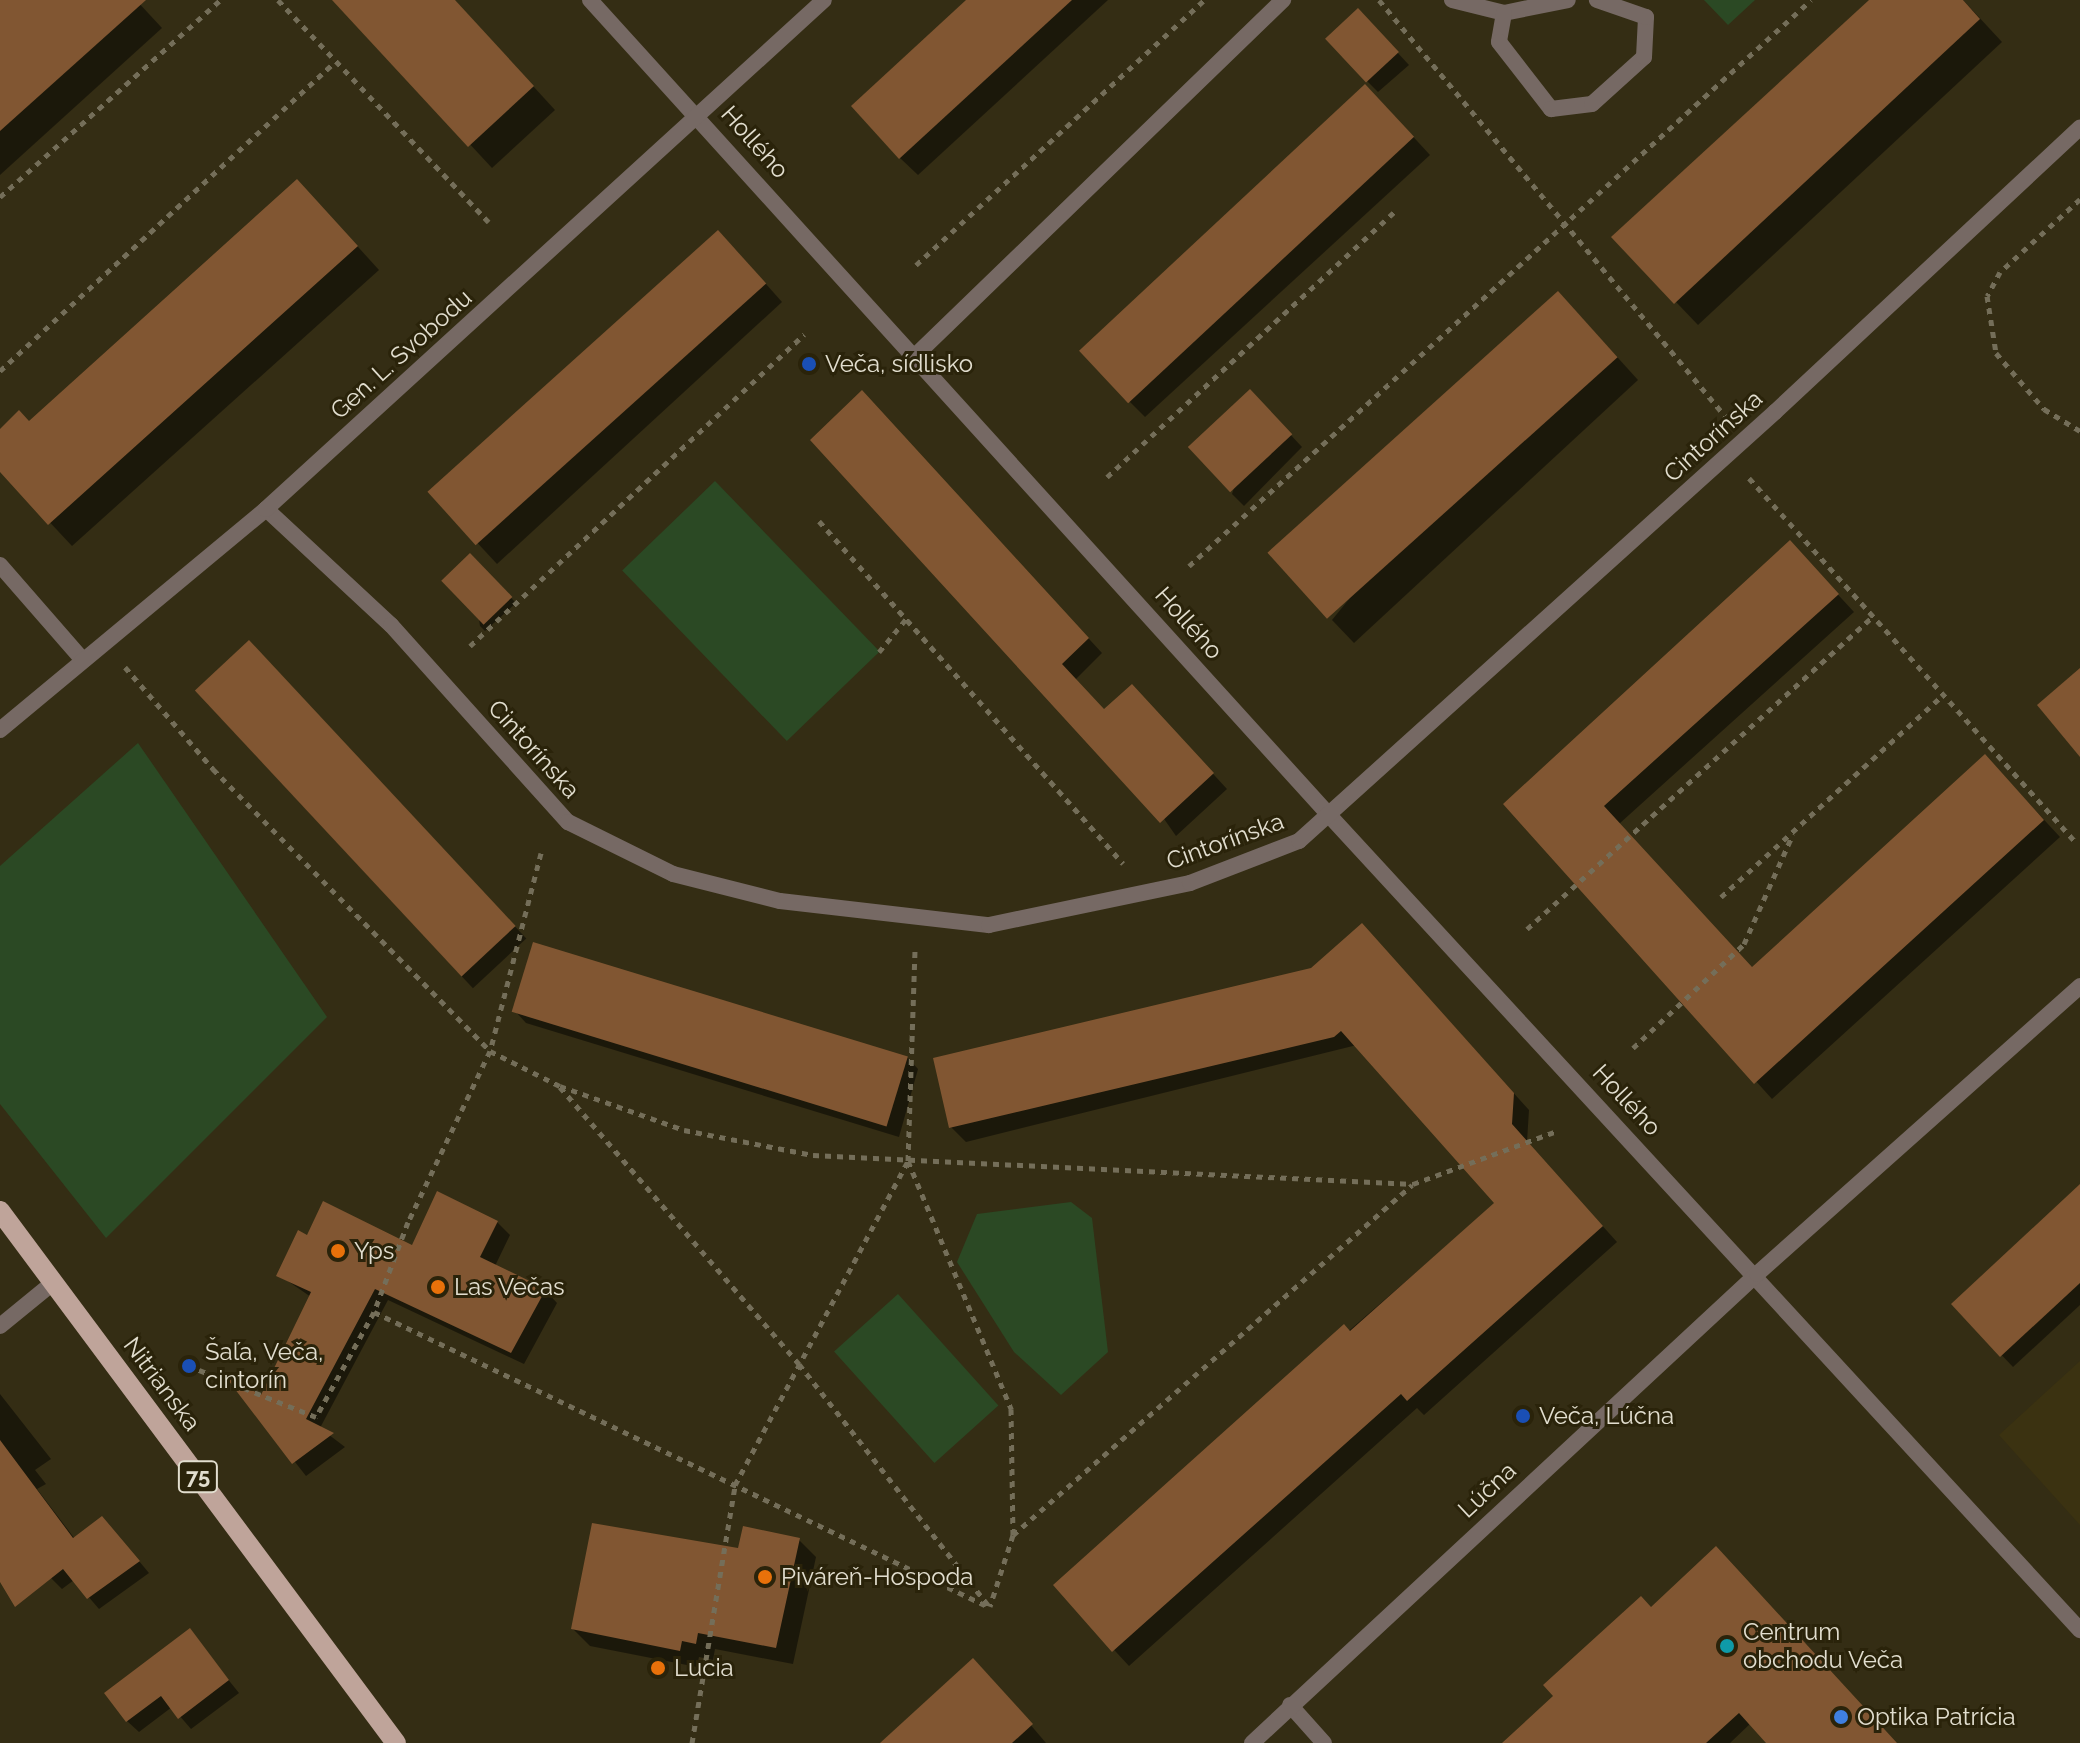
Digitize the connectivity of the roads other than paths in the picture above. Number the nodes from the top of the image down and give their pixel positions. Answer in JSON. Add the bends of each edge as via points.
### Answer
{"nodes":[{"id":1,"x":590,"y":0,"type":"edge"},
{"id":2,"x":824,"y":0,"type":"edge"},
{"id":3,"x":1283,"y":0,"type":"edge"},
{"id":4,"x":1452,"y":0,"type":"edge"},
{"id":5,"x":1568,"y":0,"type":"edge"},
{"id":6,"x":1597,"y":0,"type":"edge"},
{"id":7,"x":1504,"y":13,"type":"junction"},
{"id":8,"x":699,"y":116,"type":"junction"},
{"id":9,"x":2080,"y":128,"type":"edge"},
{"id":10,"x":916,"y":355,"type":"junction"},
{"id":11,"x":266,"y":509,"type":"junction"},
{"id":12,"x":0,"y":565,"type":"edge"},
{"id":13,"x":81,"y":658,"type":"junction"},
{"id":14,"x":0,"y":730,"type":"edge"},
{"id":15,"x":1328,"y":814,"type":"junction"},
{"id":16,"x":2080,"y":986,"type":"edge"},
{"id":17,"x":0,"y":1211,"type":"edge"},
{"id":18,"x":1757,"y":1274,"type":"junction"},
{"id":19,"x":54,"y":1282,"type":"junction"},
{"id":20,"x":0,"y":1326,"type":"edge"},
{"id":21,"x":2080,"y":1630,"type":"edge"},
{"id":22,"x":1290,"y":1705,"type":"junction"},
{"id":23,"x":396,"y":1743,"type":"edge"},
{"id":24,"x":1252,"y":1743,"type":"edge"},
{"id":25,"x":1324,"y":1743,"type":"edge"}],
"edges":[{"from":1,"to":8,"type":"street","name":"Hollého"},
{"from":2,"to":8,"type":"street","name":"Gen. L. Svobodu"},
{"from":3,"to":10,"type":"street"},
{"from":4,"to":7,"type":"street"},
{"from":5,"to":7,"type":"street"},
{"from":6,"to":7,"type":"street","via":[[1646,17],[1644,57],[1592,104],[1551,109],[1499,42]]},
{"from":8,"to":10,"type":"street","name":"Hollého"},
{"from":8,"to":11,"type":"street","name":"Gen. L. Svobodu"},
{"from":9,"to":15,"type":"street","name":"Cintorínska","via":[[1775,412]]},
{"from":10,"to":15,"type":"street","name":"Hollého"},
{"from":11,"to":13,"type":"street","name":"Gen. L. Svobodu"},
{"from":11,"to":15,"type":"street","name":"Cintorínska","via":[[391,625],[568,822],[673,874],[780,901],[989,925],[1190,883],[1299,841]]},
{"from":12,"to":13,"type":"street"},
{"from":13,"to":14,"type":"street","name":"Gen. L. Svobodu"},
{"from":15,"to":18,"type":"street","name":"Hollého"},
{"from":16,"to":18,"type":"street"},
{"from":17,"to":19,"type":"main road","name":"Nitrianska","number":"75"},
{"from":18,"to":21,"type":"street","name":"Hollého"},
{"from":18,"to":22,"type":"street","name":"Lúčna"},
{"from":19,"to":20,"type":"street"},
{"from":19,"to":23,"type":"main road","name":"Nitrianska","number":"75"},
{"from":22,"to":24,"type":"street","name":"Lúčna"},
{"from":22,"to":25,"type":"street"}]}
